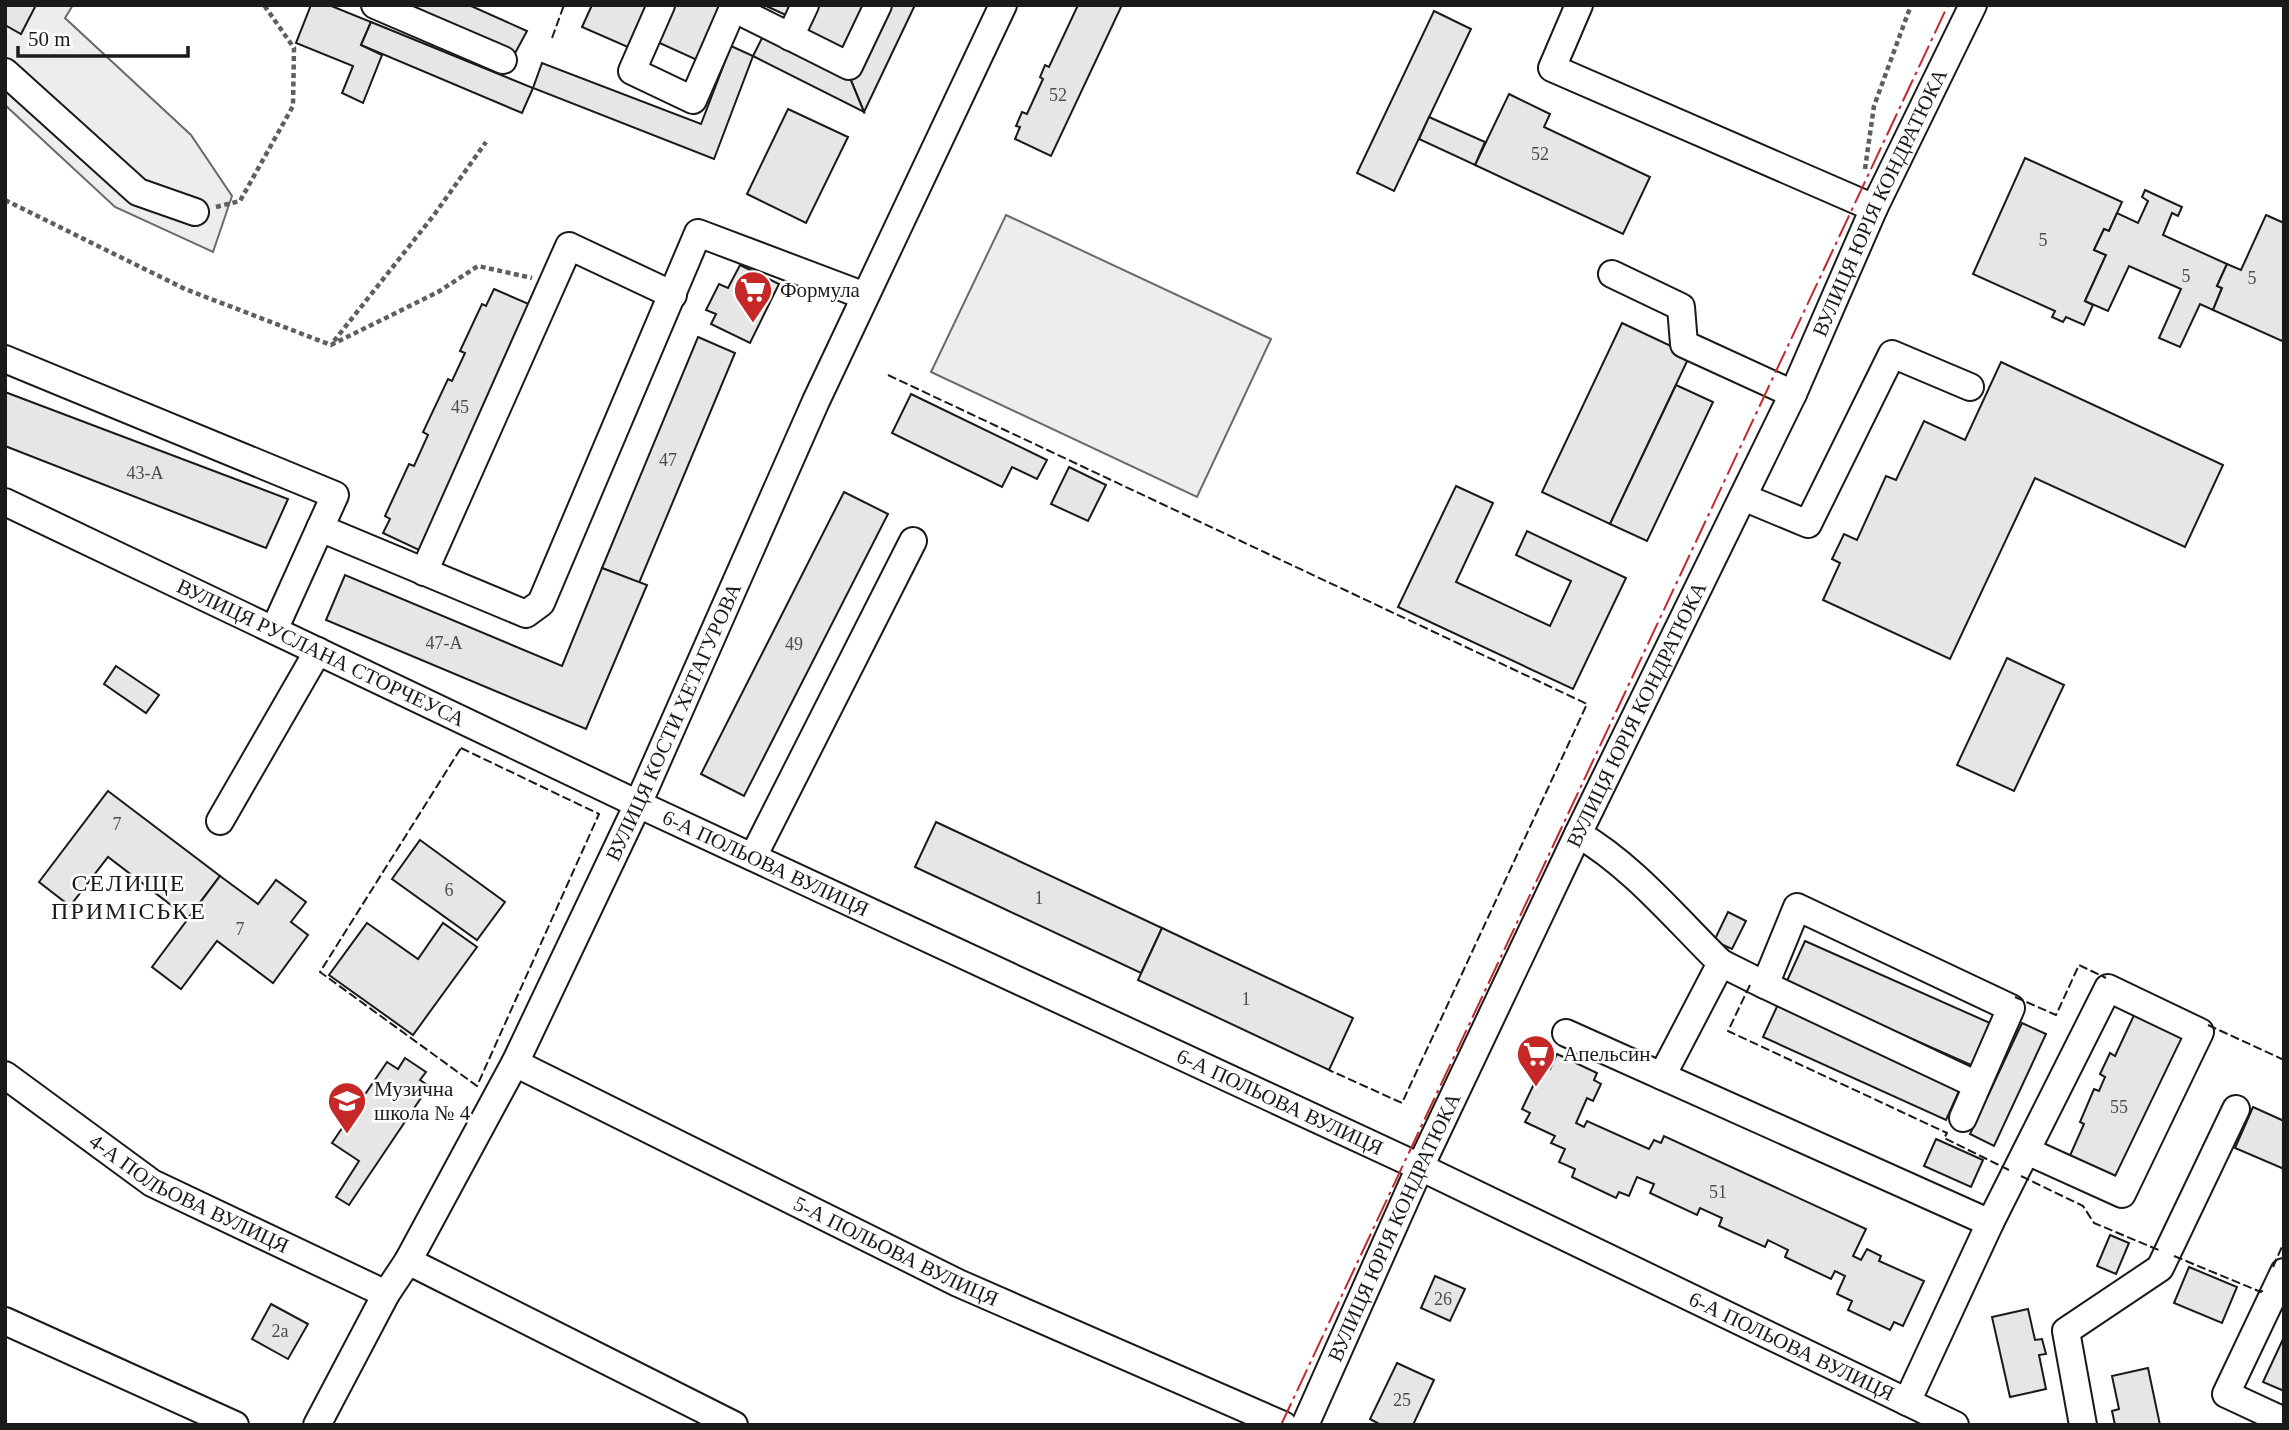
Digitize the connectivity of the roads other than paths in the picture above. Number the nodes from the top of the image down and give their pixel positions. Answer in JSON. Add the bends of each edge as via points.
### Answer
{"nodes":[{"id":1,"x":375,"y":5,"type":"edge"},
{"id":2,"x":661,"y":5,"type":"edge"},
{"id":3,"x":805,"y":5,"type":"edge"},
{"id":4,"x":878,"y":5,"type":"edge"},
{"id":5,"x":1003,"y":5,"type":"edge"},
{"id":6,"x":1579,"y":5,"type":"edge"},
{"id":7,"x":1973,"y":5,"type":"edge"},
{"id":8,"x":734,"y":7,"type":"edge"},
{"id":9,"x":790,"y":37,"type":"junction"},
{"id":10,"x":503,"y":60,"type":"dead end"},
{"id":11,"x":5,"y":72,"type":"edge"},
{"id":12,"x":1874,"y":208,"type":"junction"},
{"id":13,"x":195,"y":212,"type":"road end"},
{"id":14,"x":1612,"y":274,"type":"dead end"},
{"id":15,"x":673,"y":295,"type":"junction"},
{"id":16,"x":865,"y":296,"type":"junction"},
{"id":17,"x":5,"y":359,"type":"edge"},
{"id":18,"x":1970,"y":387,"type":"dead end"},
{"id":19,"x":1793,"y":394,"type":"junction"},
{"id":20,"x":1743,"y":497,"type":"junction"},
{"id":21,"x":5,"y":502,"type":"edge"},
{"id":22,"x":320,"y":528,"type":"junction"},
{"id":23,"x":913,"y":541,"type":"dead end"},
{"id":24,"x":424,"y":572,"type":"junction"},
{"id":25,"x":274,"y":630,"type":"junction"},
{"id":26,"x":318,"y":651,"type":"junction"},
{"id":27,"x":638,"y":804,"type":"junction"},
{"id":28,"x":220,"y":821,"type":"dead end"},
{"id":29,"x":1578,"y":834,"type":"junction"},
{"id":30,"x":753,"y":857,"type":"junction"},
{"id":31,"x":1721,"y":963,"type":"junction"},
{"id":32,"x":1765,"y":985,"type":"junction"},
{"id":33,"x":1566,"y":1032,"type":"dead end"},
{"id":34,"x":515,"y":1063,"type":"junction"},
{"id":35,"x":5,"y":1075,"type":"edge"},
{"id":36,"x":1662,"y":1076,"type":"junction"},
{"id":37,"x":1977,"y":1085,"type":"junction"},
{"id":38,"x":2236,"y":1109,"type":"dead end"},
{"id":39,"x":1963,"y":1118,"type":"dead end"},
{"id":40,"x":2027,"y":1151,"type":"junction"},
{"id":41,"x":1420,"y":1167,"type":"junction"},
{"id":42,"x":1990,"y":1223,"type":"junction"},
{"id":43,"x":408,"y":1261,"type":"junction"},
{"id":44,"x":2284,"y":1272,"type":"edge"},
{"id":45,"x":386,"y":1294,"type":"junction"},
{"id":46,"x":5,"y":1321,"type":"edge"},
{"id":47,"x":1907,"y":1402,"type":"junction"},
{"id":48,"x":2284,"y":1421,"type":"edge"},
{"id":49,"x":235,"y":1425,"type":"edge"},
{"id":50,"x":317,"y":1425,"type":"edge"},
{"id":51,"x":734,"y":1425,"type":"edge"},
{"id":52,"x":1283,"y":1425,"type":"edge"},
{"id":53,"x":1306,"y":1425,"type":"edge"},
{"id":54,"x":1955,"y":1425,"type":"edge"},
{"id":55,"x":2083,"y":1425,"type":"edge"}],
"edges":[{"from":1,"to":10,"type":"street"},
{"from":2,"to":8,"type":"street","via":[[632,71],[693,100]]},
{"from":3,"to":9,"type":"street"},
{"from":4,"to":9,"type":"street","via":[[849,66]]},
{"from":5,"to":16,"type":"street","name":"ВУЛИЦЯ КОСТИ ХЕТАГУРОВА"},
{"from":6,"to":12,"type":"street","via":[[1552,68]]},
{"from":7,"to":12,"type":"street","name":"ВУЛИЦЯ ЮРІЯ КОНДРАТЮКА"},
{"from":8,"to":9,"type":"street"},
{"from":11,"to":13,"type":"street","via":[[138,192]]},
{"from":12,"to":19,"type":"street","name":"ВУЛИЦЯ ЮРІЯ КОНДРАТЮКА"},
{"from":14,"to":19,"type":"street","via":[[1681,307],[1684,344]]},
{"from":15,"to":16,"type":"street","via":[[698,233]]},
{"from":15,"to":24,"type":"street","via":[[541,603],[526,614]]},
{"from":15,"to":24,"type":"street","via":[[569,246]]},
{"from":16,"to":27,"type":"street","name":"ВУЛИЦЯ КОСТИ ХЕТАГУРОВА"},
{"from":17,"to":22,"type":"street","via":[[335,495]]},
{"from":18,"to":20,"type":"street","via":[[1892,354],[1808,524]]},
{"from":19,"to":20,"type":"street","name":"ВУЛИЦЯ ЮРІЯ КОНДРАТЮКА"},
{"from":20,"to":29,"type":"street","name":"ВУЛИЦЯ ЮРІЯ КОНДРАТЮКА"},
{"from":21,"to":25,"type":"street","name":"ВУЛИЦЯ РУСЛАНА СТОРЧЕУСА"},
{"from":22,"to":24,"type":"street"},
{"from":22,"to":25,"type":"street"},
{"from":23,"to":30,"type":"street"},
{"from":25,"to":26,"type":"street","name":"ВУЛИЦЯ РУСЛАНА СТОРЧЕУСА"},
{"from":26,"to":27,"type":"street","name":"ВУЛИЦЯ РУСЛАНА СТОРЧЕУСА"},
{"from":26,"to":28,"type":"street"},
{"from":27,"to":30,"type":"street","name":"6-А ПОЛЬОВА ВУЛИЦЯ"},
{"from":27,"to":34,"type":"street","name":"ВУЛИЦЯ КОСТИ ХЕТАГУРОВА"},
{"from":29,"to":31,"type":"street","via":[[1623,866]]},
{"from":29,"to":41,"type":"street","name":"ВУЛИЦЯ ЮРІЯ КОНДРАТЮКА"},
{"from":30,"to":41,"type":"street","name":"6-А ПОЛЬОВА ВУЛИЦЯ"},
{"from":31,"to":32,"type":"street"},
{"from":31,"to":36,"type":"street"},
{"from":32,"to":37,"type":"street"},
{"from":32,"to":37,"type":"street","via":[[1797,907],[2011,1008]]},
{"from":33,"to":36,"type":"street"},
{"from":34,"to":43,"type":"street","name":"ВУЛИЦЯ КОСТИ ХЕТАГУРОВА"},
{"from":34,"to":52,"type":"street","name":"5-А ПОЛЬОВА ВУЛИЦЯ","via":[[958,1283]]},
{"from":35,"to":45,"type":"street","name":"4-А ПОЛЬОВА ВУЛИЦЯ","via":[[152,1183]]},
{"from":36,"to":42,"type":"street"},
{"from":37,"to":39,"type":"street"},
{"from":38,"to":55,"type":"street","via":[[2161,1268],[2066,1331]]},
{"from":40,"to":40,"type":"street","via":[[2109,988],[2200,1032],[2122,1194]]},
{"from":40,"to":42,"type":"street"},
{"from":41,"to":47,"type":"street","name":"6-А ПОЛЬОВА ВУЛИЦЯ"},
{"from":41,"to":53,"type":"street","name":"ВУЛИЦЯ ЮРІЯ КОНДРАТЮКА"},
{"from":42,"to":47,"type":"street"},
{"from":43,"to":45,"type":"street","name":"ВУЛИЦЯ КОСТИ ХЕТАГУРОВА"},
{"from":43,"to":51,"type":"street"},
{"from":44,"to":48,"type":"street","via":[[2226,1394]]},
{"from":45,"to":50,"type":"street","name":"ВУЛИЦЯ КОСТИ ХЕТАГУРОВА"},
{"from":46,"to":49,"type":"street"},
{"from":47,"to":54,"type":"street","name":"6-А ПОЛЬОВА ВУЛИЦЯ"}]}
